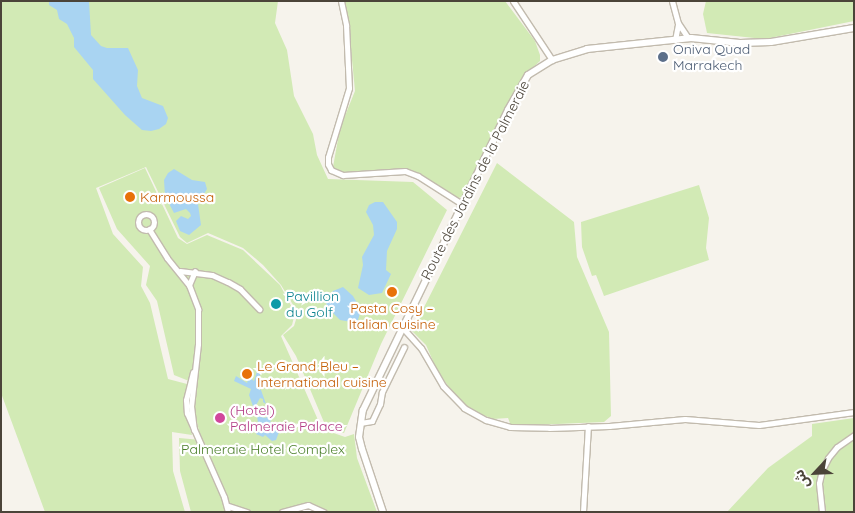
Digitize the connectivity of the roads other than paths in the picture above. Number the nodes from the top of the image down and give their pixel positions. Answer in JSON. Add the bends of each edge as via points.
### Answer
{"nodes":[{"id":1,"x":341,"y":1,"type":"edge"},
{"id":2,"x":513,"y":1,"type":"edge"},
{"id":3,"x":672,"y":1,"type":"edge"},
{"id":4,"x":678,"y":23,"type":"junction"},
{"id":5,"x":854,"y":28,"type":"edge"},
{"id":6,"x":688,"y":38,"type":"junction"},
{"id":7,"x":675,"y":40,"type":"junction"},
{"id":8,"x":552,"y":60,"type":"junction"},
{"id":9,"x":462,"y":204,"type":"junction"},
{"id":10,"x":149,"y":229,"type":"dead end"},
{"id":11,"x":180,"y":271,"type":"junction"},
{"id":12,"x":195,"y":271,"type":"junction"},
{"id":13,"x":189,"y":285,"type":"junction"},
{"id":14,"x":259,"y":309,"type":"dead end"},
{"id":15,"x":402,"y":327,"type":"junction"},
{"id":16,"x":404,"y":348,"type":"dead end"},
{"id":17,"x":854,"y":412,"type":"edge"},
{"id":18,"x":360,"y":423,"type":"junction"},
{"id":19,"x":588,"y":426,"type":"junction"},
{"id":20,"x":854,"y":435,"type":"edge"},
{"id":21,"x":228,"y":510,"type":"edge"},
{"id":22,"x":247,"y":512,"type":"edge"},
{"id":23,"x":282,"y":512,"type":"edge"},
{"id":24,"x":304,"y":512,"type":"edge"},
{"id":25,"x":309,"y":512,"type":"edge"},
{"id":26,"x":324,"y":512,"type":"edge"},
{"id":27,"x":383,"y":512,"type":"edge"},
{"id":28,"x":583,"y":512,"type":"edge"},
{"id":29,"x":822,"y":512,"type":"edge"}],
"edges":[{"from":1,"to":9,"type":"street","via":[[346,25],[349,88],[328,157],[331,170],[344,175],[405,171]]},
{"from":2,"to":8,"type":"street"},
{"from":3,"to":4,"type":"street"},
{"from":4,"to":6,"type":"street"},
{"from":4,"to":7,"type":"street"},
{"from":5,"to":6,"type":"street","name":"Route des Jardins de la Palmeraie","via":[[771,42]]},
{"from":6,"to":7,"type":"street","name":"Route des Jardins de la Palmeraie"},
{"from":7,"to":8,"type":"street","name":"Route des Jardins de la Palmeraie","via":[[587,49]]},
{"from":8,"to":9,"type":"street","name":"Route des Jardins de la Palmeraie","via":[[528,75],[520,86]]},
{"from":9,"to":15,"type":"street","name":"Route des Jardins de la Palmeraie"},
{"from":10,"to":11,"type":"street","via":[[167,258]]},
{"from":11,"to":12,"type":"street"},
{"from":11,"to":13,"type":"street"},
{"from":12,"to":13,"type":"street"},
{"from":12,"to":14,"type":"street","via":[[212,275],[240,289]]},
{"from":13,"to":21,"type":"street","via":[[198,309],[191,406],[194,430]]},
{"from":15,"to":18,"type":"street","name":"Route des Jardins de la Palmeraie","via":[[370,393]]},
{"from":15,"to":19,"type":"street","via":[[421,348],[443,386],[474,414],[510,426]]},
{"from":16,"to":18,"type":"street","via":[[372,421]]},
{"from":17,"to":19,"type":"street","via":[[774,424],[685,419]]},
{"from":18,"to":27,"type":"street","name":"Route des Jardins de la Palmeraie","via":[[362,448]]},
{"from":19,"to":28,"type":"street"},
{"from":20,"to":29,"type":"street","via":[[837,446],[822,470],[819,483]]},
{"from":21,"to":22,"type":"street"},
{"from":23,"to":26,"type":"street","via":[[308,505]]},
{"from":24,"to":25,"type":"street"}]}
